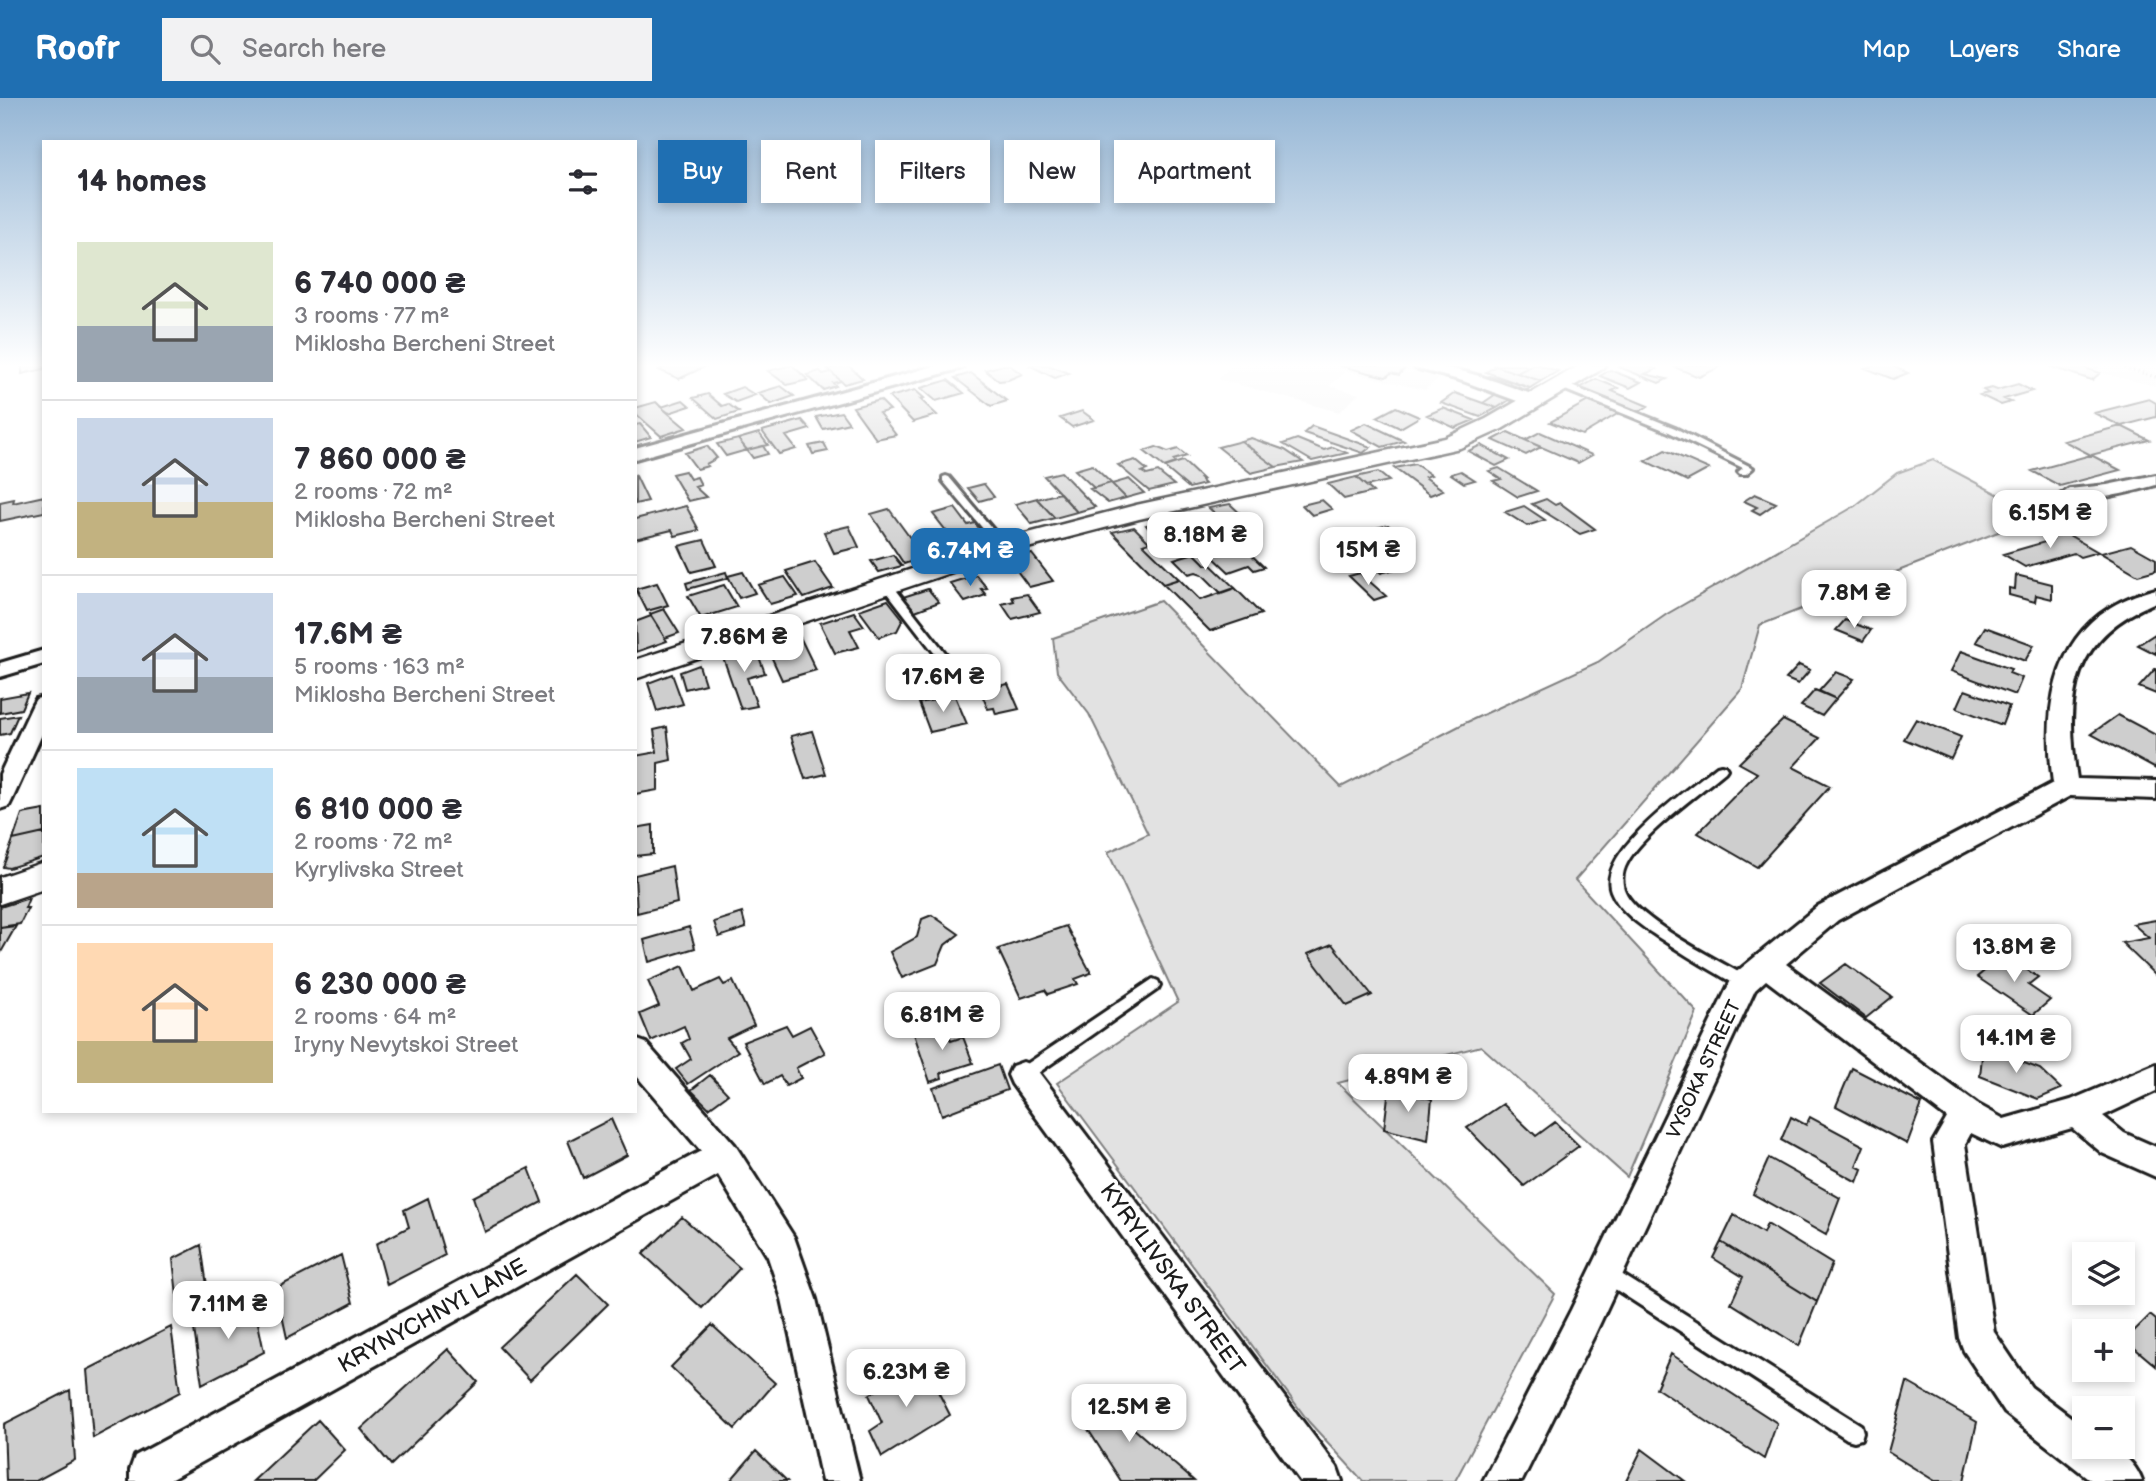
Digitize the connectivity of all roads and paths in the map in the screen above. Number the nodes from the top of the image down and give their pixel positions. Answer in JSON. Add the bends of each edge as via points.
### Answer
{"nodes":[{"id":1,"x":723,"y":430,"type":"edge"},
{"id":2,"x":1484,"y":430,"type":"edge"},
{"id":3,"x":1671,"y":430,"type":"edge"},
{"id":4,"x":637,"y":453,"type":"edge"},
{"id":5,"x":1743,"y":472,"type":"dead end"},
{"id":6,"x":946,"y":479,"type":"dead end"},
{"id":7,"x":2156,"y":480,"type":"edge"},
{"id":8,"x":2069,"y":495,"type":"dead end"},
{"id":9,"x":1003,"y":547,"type":"junction"},
{"id":10,"x":886,"y":584,"type":"junction"},
{"id":11,"x":2156,"y":595,"type":"edge"},
{"id":12,"x":42,"y":658,"type":"edge"},
{"id":13,"x":637,"y":669,"type":"edge"},
{"id":14,"x":0,"y":670,"type":"edge"},
{"id":15,"x":962,"y":688,"type":"dead end"},
{"id":16,"x":42,"y":708,"type":"edge"},
{"id":17,"x":1721,"y":769,"type":"dead end"},
{"id":18,"x":2066,"y":787,"type":"junction"},
{"id":19,"x":2156,"y":790,"type":"edge"},
{"id":20,"x":0,"y":800,"type":"edge"},
{"id":21,"x":42,"y":876,"type":"edge"},
{"id":22,"x":0,"y":891,"type":"edge"},
{"id":23,"x":1756,"y":973,"type":"junction"},
{"id":24,"x":1153,"y":985,"type":"dead end"},
{"id":25,"x":637,"y":1054,"type":"edge"},
{"id":26,"x":1023,"y":1075,"type":"joint"},
{"id":27,"x":2156,"y":1077,"type":"edge"},
{"id":28,"x":2076,"y":1113,"type":"junction"},
{"id":29,"x":1966,"y":1115,"type":"junction"},
{"id":30,"x":724,"y":1155,"type":"junction"},
{"id":31,"x":2156,"y":1162,"type":"edge"},
{"id":32,"x":1606,"y":1274,"type":"junction"},
{"id":33,"x":1854,"y":1432,"type":"dead end"},
{"id":34,"x":142,"y":1477,"type":"edge"},
{"id":35,"x":841,"y":1481,"type":"edge"},
{"id":36,"x":1323,"y":1481,"type":"edge"},
{"id":37,"x":1502,"y":1481,"type":"edge"},
{"id":38,"x":2123,"y":1481,"type":"edge"}],
"edges":[{"from":1,"to":4,"type":"street"},
{"from":2,"to":9,"type":"street","via":[[1431,449],[1171,504]]},
{"from":3,"to":5,"type":"lane","via":[[1749,468]]},
{"from":6,"to":9,"type":"lane"},
{"from":7,"to":8,"type":"street"},
{"from":9,"to":10,"type":"street"},
{"from":10,"to":13,"type":"street"},
{"from":10,"to":15,"type":"lane","via":[[954,671]]},
{"from":11,"to":18,"type":"street","via":[[2102,623],[2082,645],[2065,687],[2060,715]]},
{"from":12,"to":14,"type":"street"},
{"from":16,"to":20,"type":"street"},
{"from":17,"to":23,"type":"lane","via":[[1637,842],[1615,877],[1618,892],[1633,912]]},
{"from":18,"to":19,"type":"street"},
{"from":18,"to":23,"type":"street","name":"VYSOKA STREET","via":[[1828,913]]},
{"from":21,"to":22,"type":"street"},
{"from":23,"to":29,"type":"street"},
{"from":23,"to":32,"type":"street","name":"VYSOKA STREET"},
{"from":24,"to":26,"type":"lane"},
{"from":25,"to":30,"type":"street"},
{"from":26,"to":36,"type":"street","name":"KYRYLIVSKA STREET"},
{"from":27,"to":28,"type":"street"},
{"from":28,"to":29,"type":"street","via":[[2002,1134]]},
{"from":28,"to":31,"type":"street","via":[[2113,1143]]},
{"from":29,"to":38,"type":"street","via":[[1949,1142],[1977,1338],[2018,1401]]},
{"from":30,"to":34,"type":"street","name":"KRYNYCHNYI LANE"},
{"from":30,"to":35,"type":"street","via":[[782,1250],[791,1274]]},
{"from":32,"to":33,"type":"lane"},
{"from":32,"to":37,"type":"street","name":"VYSOKA STREET"}]}
